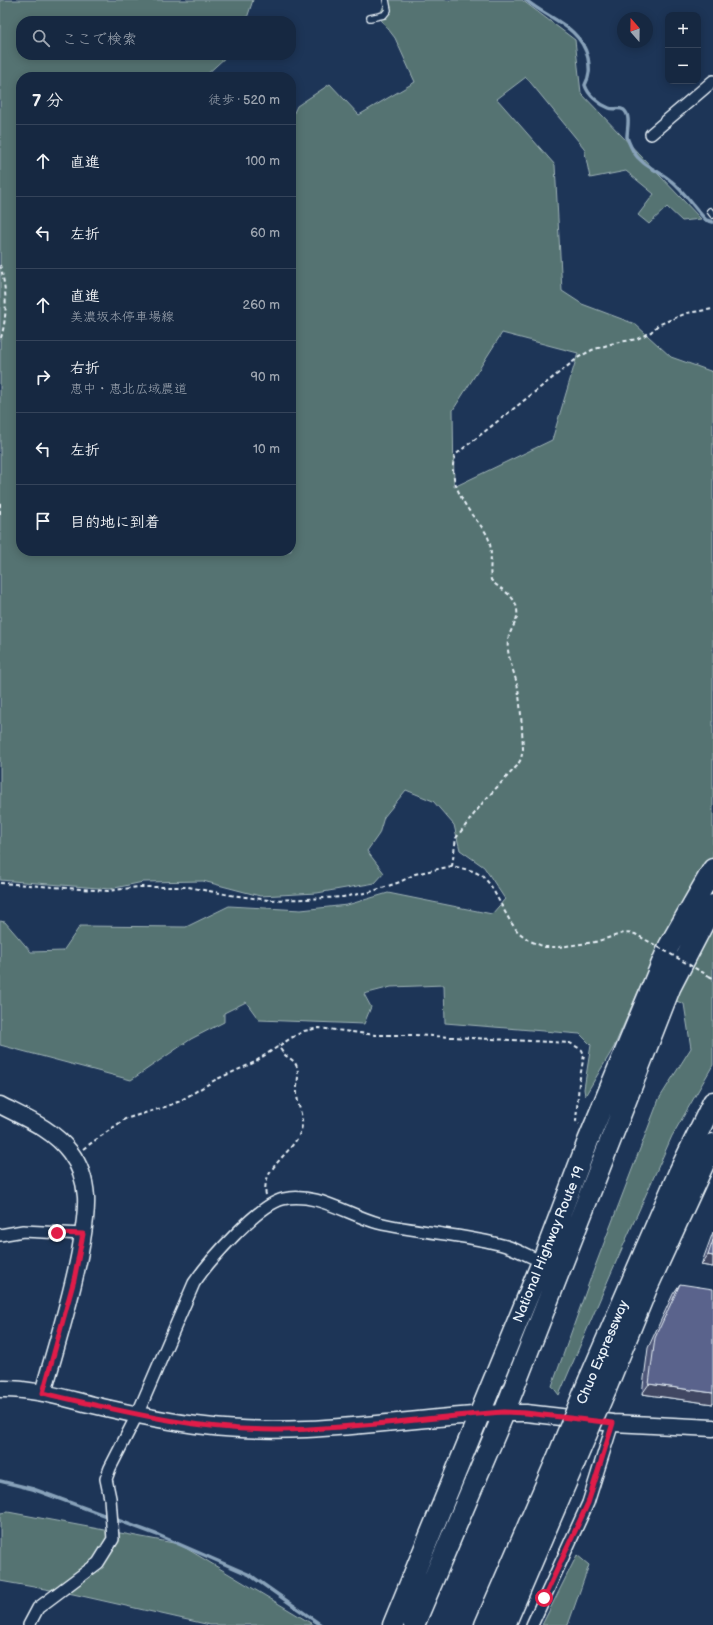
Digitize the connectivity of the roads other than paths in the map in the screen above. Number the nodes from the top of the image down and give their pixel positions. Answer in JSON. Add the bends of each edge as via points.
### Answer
{"nodes":[{"id":1,"x":386,"y":0,"type":"edge"},
{"id":2,"x":370,"y":18,"type":"dead end"},
{"id":3,"x":713,"y":81,"type":"edge"},
{"id":4,"x":651,"y":134,"type":"dead end"},
{"id":5,"x":713,"y":869,"type":"edge"},
{"id":6,"x":713,"y":905,"type":"edge"},
{"id":7,"x":713,"y":1102,"type":"edge"},
{"id":8,"x":0,"y":1105,"type":"edge"},
{"id":9,"x":713,"y":1144,"type":"edge"},
{"id":10,"x":83,"y":1234,"type":"junction"},
{"id":11,"x":0,"y":1235,"type":"edge"},
{"id":12,"x":542,"y":1262,"type":"junction"},
{"id":13,"x":597,"y":1385,"type":"junction"},
{"id":14,"x":0,"y":1389,"type":"edge"},
{"id":15,"x":43,"y":1393,"type":"junction"},
{"id":16,"x":504,"y":1412,"type":"junction"},
{"id":17,"x":479,"y":1414,"type":"junction"},
{"id":18,"x":137,"y":1415,"type":"junction"},
{"id":19,"x":613,"y":1423,"type":"junction"},
{"id":20,"x":713,"y":1428,"type":"edge"},
{"id":21,"x":565,"y":1463,"type":"junction"},
{"id":22,"x":29,"y":1625,"type":"edge"},
{"id":23,"x":393,"y":1625,"type":"edge"},
{"id":24,"x":414,"y":1625,"type":"edge"},
{"id":25,"x":485,"y":1625,"type":"edge"},
{"id":26,"x":505,"y":1625,"type":"edge"},
{"id":27,"x":532,"y":1625,"type":"edge"}],
"edges":[{"from":1,"to":2,"type":"lane","via":[[388,10],[384,15]]},
{"from":3,"to":4,"type":"street"},
{"from":5,"to":12,"type":"highway","name":"National Highway Route 19","via":[[669,946]]},
{"from":6,"to":16,"type":"highway","name":"National Highway Route 19","via":[[670,988]]},
{"from":7,"to":13,"type":"highway","name":"Chuo Expressway","via":[[679,1172]]},
{"from":8,"to":10,"type":"street","via":[[52,1134],[72,1156],[85,1186]]},
{"from":9,"to":13,"type":"highway","name":"Chuo Expressway","via":[[647,1288]]},
{"from":10,"to":11,"type":"street","via":[[23,1231]]},
{"from":10,"to":15,"type":"street","via":[[74,1280]]},
{"from":12,"to":17,"type":"highway","name":"National Highway Route 19"},
{"from":12,"to":18,"type":"street","via":[[507,1246],[376,1222],[319,1201],[291,1197],[271,1203],[249,1221],[194,1283]]},
{"from":13,"to":21,"type":"highway","name":"Chuo Expressway","bridge":true},
{"from":14,"to":15,"type":"street"},
{"from":15,"to":18,"type":"street"},
{"from":16,"to":17,"type":"street"},
{"from":16,"to":19,"type":"street"},
{"from":16,"to":24,"type":"highway","name":"National Highway Route 19"},
{"from":17,"to":18,"type":"street","via":[[316,1429],[278,1430],[204,1426]]},
{"from":17,"to":23,"type":"highway","name":"National Highway Route 19"},
{"from":18,"to":22,"type":"street","via":[[106,1479],[113,1539],[98,1563],[38,1608]]},
{"from":19,"to":20,"type":"street"},
{"from":19,"to":27,"type":"street","via":[[588,1503]]},
{"from":21,"to":25,"type":"highway","name":"Chuo Expressway"},
{"from":21,"to":26,"type":"highway","name":"Chuo Expressway"}]}
